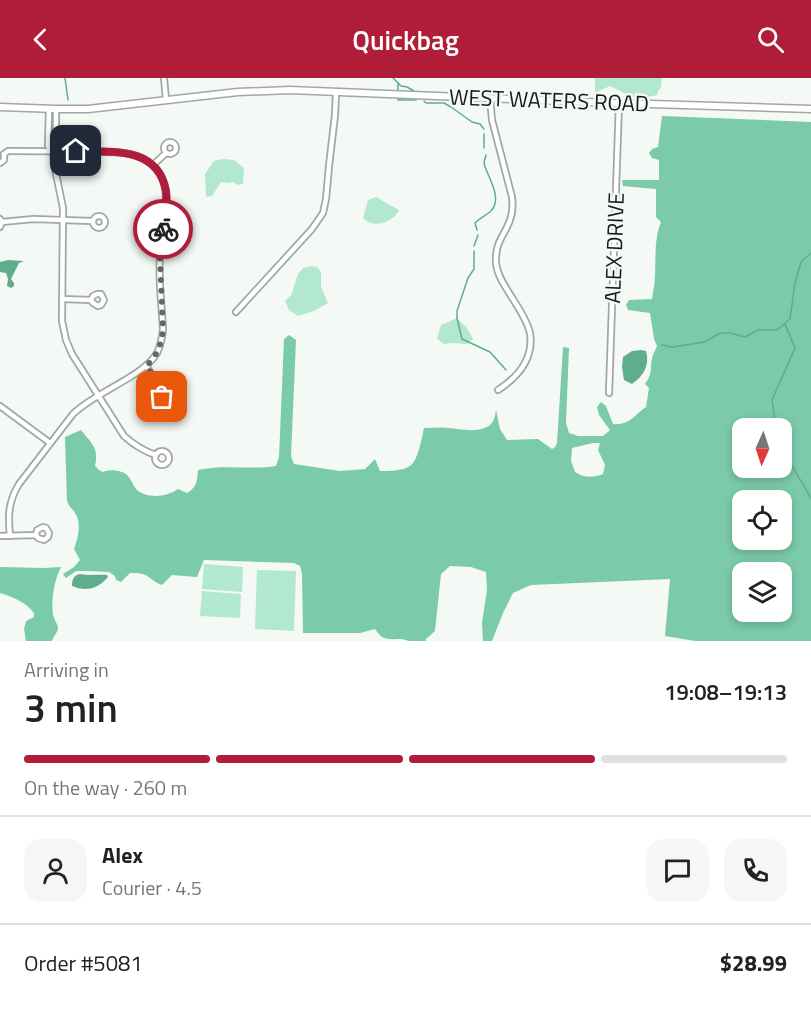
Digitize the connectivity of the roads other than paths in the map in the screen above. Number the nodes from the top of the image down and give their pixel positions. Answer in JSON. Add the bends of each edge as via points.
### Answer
{"nodes":[{"id":1,"x":164,"y":78,"type":"edge"},
{"id":2,"x":336,"y":92,"type":"junction"},
{"id":3,"x":490,"y":98,"type":"junction"},
{"id":4,"x":166,"y":100,"type":"junction"},
{"id":5,"x":619,"y":103,"type":"junction"},
{"id":6,"x":0,"y":107,"type":"edge"},
{"id":7,"x":49,"y":109,"type":"junction"},
{"id":8,"x":56,"y":109,"type":"junction"},
{"id":9,"x":811,"y":109,"type":"edge"},
{"id":10,"x":53,"y":151,"type":"junction"},
{"id":11,"x":2,"y":153,"type":"edge"},
{"id":12,"x":166,"y":153,"type":"dead end"},
{"id":13,"x":0,"y":163,"type":"edge"},
{"id":14,"x":153,"y":165,"type":"junction"},
{"id":15,"x":62,"y":219,"type":"junction"},
{"id":16,"x":93,"y":221,"type":"dead end"},
{"id":17,"x":0,"y":223,"type":"edge"},
{"id":18,"x":62,"y":299,"type":"junction"},
{"id":19,"x":92,"y":300,"type":"dead end"},
{"id":20,"x":236,"y":312,"type":"dead end"},
{"id":21,"x":146,"y":366,"type":"junction"},
{"id":22,"x":160,"y":385,"type":"dead end"},
{"id":23,"x":498,"y":390,"type":"dead end"},
{"id":24,"x":609,"y":393,"type":"dead end"},
{"id":25,"x":98,"y":395,"type":"junction"},
{"id":26,"x":1,"y":409,"type":"edge"},
{"id":27,"x":50,"y":443,"type":"junction"},
{"id":28,"x":156,"y":455,"type":"dead end"},
{"id":29,"x":36,"y":535,"type":"dead end"},
{"id":30,"x":0,"y":536,"type":"edge"},
{"id":31,"x":10,"y":536,"type":"junction"}],
"edges":[{"from":1,"to":4,"type":"street"},
{"from":2,"to":3,"type":"street","name":"WEST WATERS ROAD"},
{"from":2,"to":4,"type":"street","name":"WEST WATERS ROAD","via":[[290,90]]},
{"from":2,"to":20,"type":"street","via":[[323,213]]},
{"from":3,"to":5,"type":"street","name":"WEST WATERS ROAD"},
{"from":3,"to":23,"type":"street","via":[[492,120],[513,197],[513,209],[496,250],[497,267],[530,332],[526,362]]},
{"from":4,"to":8,"type":"street","name":"WEST WATERS ROAD"},
{"from":5,"to":9,"type":"street","name":"WEST WATERS ROAD"},
{"from":5,"to":24,"type":"street","name":"ALEX DRIVE"},
{"from":6,"to":7,"type":"street","name":"WEST WATERS ROAD"},
{"from":7,"to":8,"type":"street","name":"WEST WATERS ROAD"},
{"from":7,"to":10,"type":"street","via":[[48,145]]},
{"from":8,"to":10,"type":"street"},
{"from":10,"to":11,"type":"street"},
{"from":10,"to":14,"type":"street","via":[[133,155]]},
{"from":10,"to":15,"type":"street"},
{"from":11,"to":13,"type":"street","via":[[4,160]]},
{"from":12,"to":14,"type":"street"},
{"from":14,"to":21,"type":"street","via":[[167,193],[160,258],[163,330],[159,350]]},
{"from":15,"to":16,"type":"street"},
{"from":15,"to":17,"type":"street"},
{"from":15,"to":18,"type":"street"},
{"from":18,"to":19,"type":"street"},
{"from":18,"to":25,"type":"street","via":[[66,340]]},
{"from":21,"to":22,"type":"street"},
{"from":21,"to":25,"type":"street"},
{"from":25,"to":27,"type":"street","via":[[81,406]]},
{"from":25,"to":28,"type":"street","via":[[124,436]]},
{"from":26,"to":27,"type":"street"},
{"from":27,"to":31,"type":"street","via":[[12,496]]},
{"from":29,"to":31,"type":"street"},
{"from":30,"to":31,"type":"street"}]}
